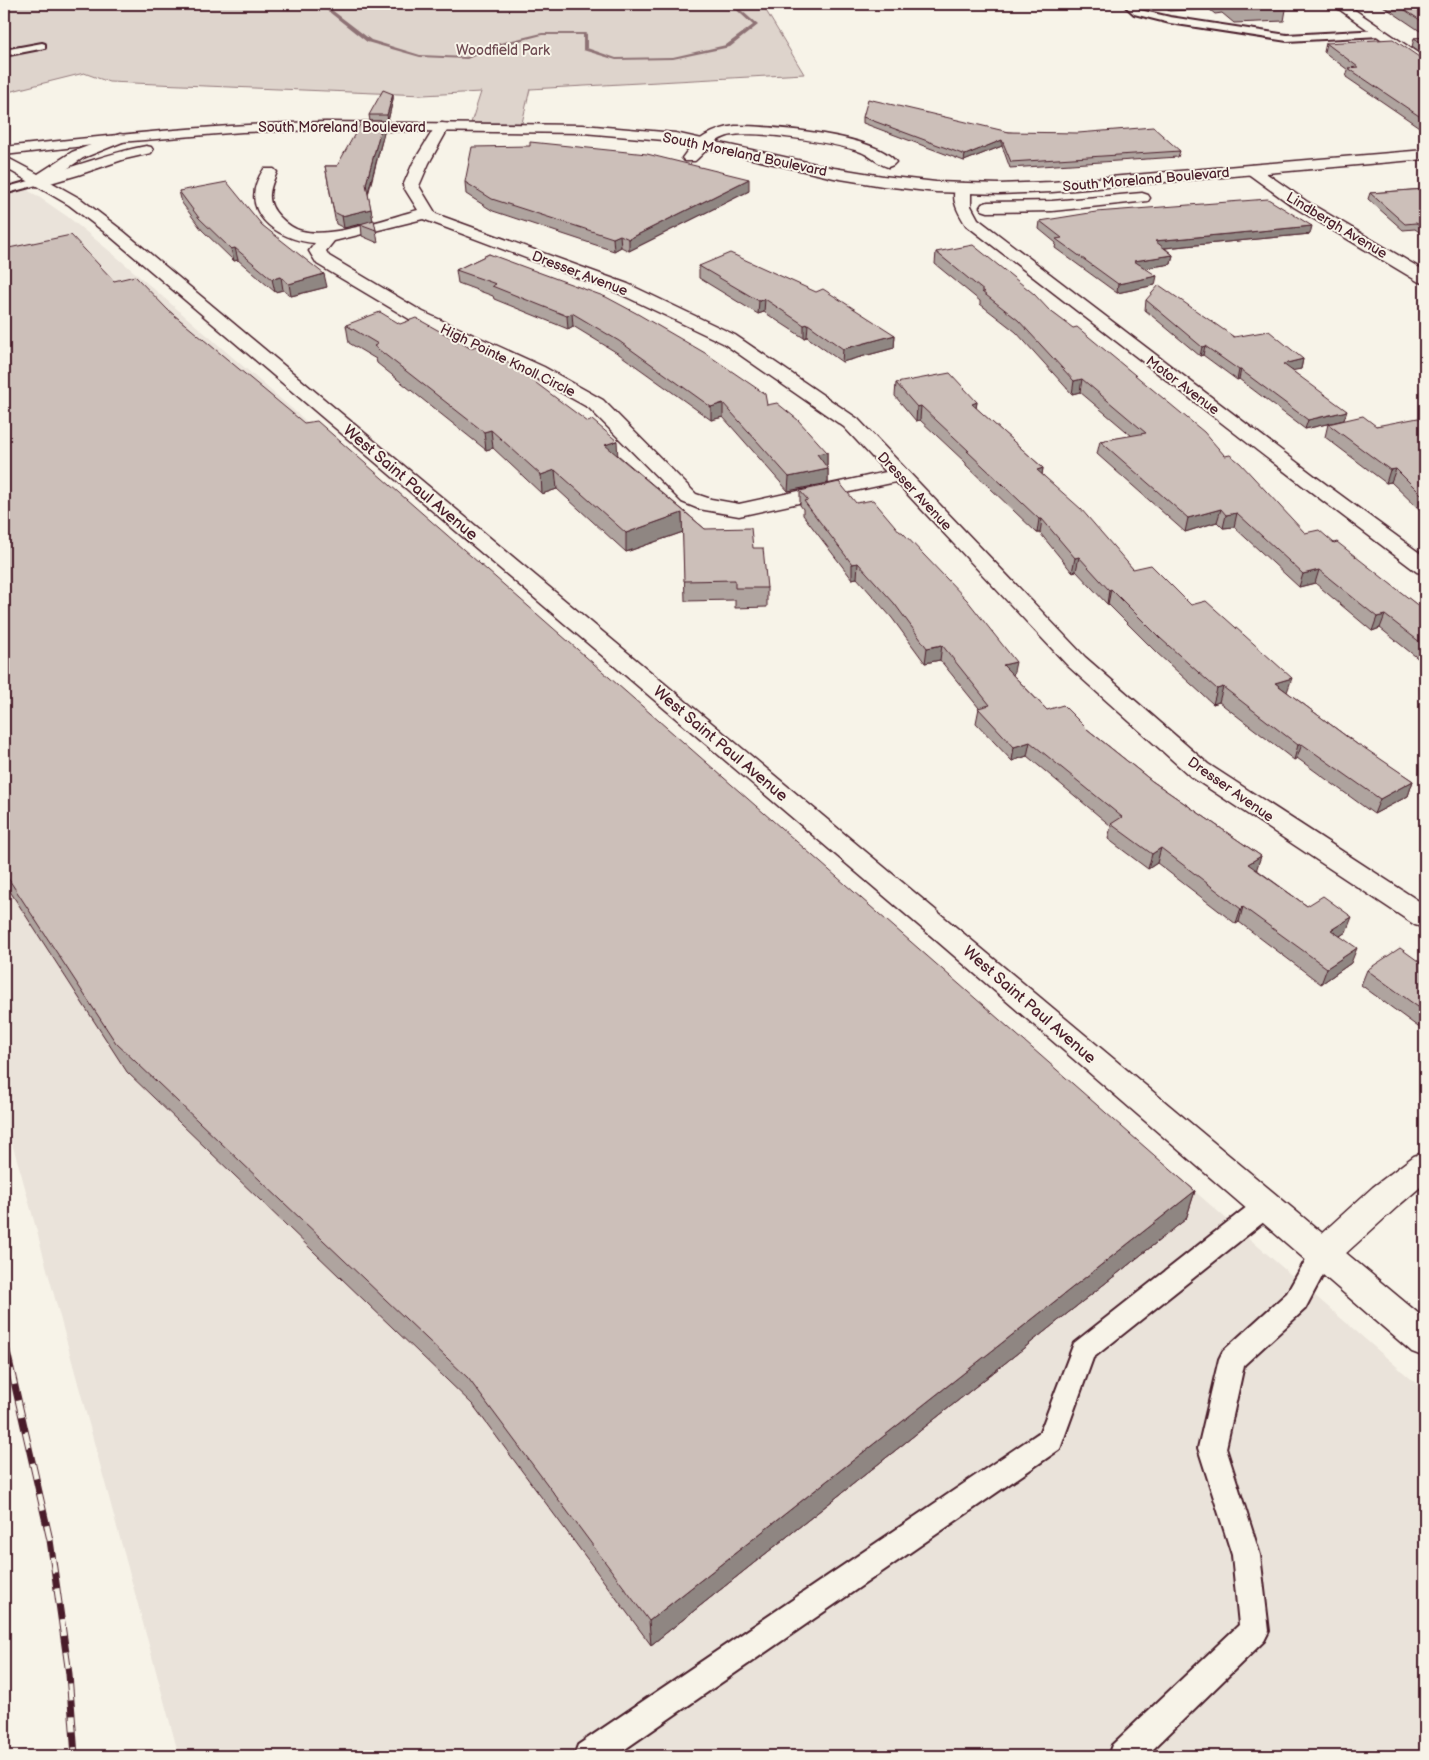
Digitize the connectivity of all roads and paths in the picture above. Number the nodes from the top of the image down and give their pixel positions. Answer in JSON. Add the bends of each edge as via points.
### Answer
{"nodes":[{"id":1,"x":1127,"y":4,"type":"edge"},
{"id":2,"x":1338,"y":4,"type":"edge"},
{"id":3,"x":1380,"y":33,"type":"junction"},
{"id":4,"x":42,"y":46,"type":"dead end"},
{"id":5,"x":4,"y":53,"type":"edge"},
{"id":6,"x":1425,"y":64,"type":"edge"},
{"id":7,"x":120,"y":138,"type":"junction"},
{"id":8,"x":436,"y":139,"type":"junction"},
{"id":9,"x":183,"y":140,"type":"junction"},
{"id":10,"x":298,"y":142,"type":"dead end"},
{"id":11,"x":706,"y":143,"type":"junction"},
{"id":12,"x":4,"y":151,"type":"edge"},
{"id":13,"x":672,"y":154,"type":"dead end"},
{"id":14,"x":1425,"y":155,"type":"edge"},
{"id":15,"x":690,"y":158,"type":"junction"},
{"id":16,"x":4,"y":161,"type":"edge"},
{"id":17,"x":708,"y":162,"type":"dead end"},
{"id":18,"x":888,"y":162,"type":"dead end"},
{"id":19,"x":1252,"y":170,"type":"junction"},
{"id":20,"x":269,"y":172,"type":"dead end"},
{"id":21,"x":40,"y":181,"type":"junction"},
{"id":22,"x":1301,"y":184,"type":"dead end"},
{"id":23,"x":1273,"y":186,"type":"junction"},
{"id":24,"x":1254,"y":188,"type":"dead end"},
{"id":25,"x":4,"y":190,"type":"edge"},
{"id":26,"x":1158,"y":197,"type":"dead end"},
{"id":27,"x":958,"y":200,"type":"junction"},
{"id":28,"x":427,"y":213,"type":"junction"},
{"id":29,"x":328,"y":238,"type":"junction"},
{"id":30,"x":1425,"y":278,"type":"edge"},
{"id":31,"x":901,"y":476,"type":"junction"},
{"id":32,"x":1425,"y":545,"type":"edge"},
{"id":33,"x":1399,"y":548,"type":"junction"},
{"id":34,"x":1425,"y":567,"type":"edge"},
{"id":35,"x":1425,"y":918,"type":"edge"},
{"id":36,"x":1425,"y":1165,"type":"edge"},
{"id":37,"x":1266,"y":1206,"type":"junction"},
{"id":38,"x":1322,"y":1254,"type":"junction"},
{"id":39,"x":1424,"y":1339,"type":"edge"},
{"id":40,"x":589,"y":1756,"type":"edge"},
{"id":41,"x":1123,"y":1756,"type":"edge"}],
"edges":[{"from":1,"to":3,"type":"lane","via":[[1137,12],[1170,20],[1287,38]]},
{"from":2,"to":3,"type":"street"},
{"from":3,"to":6,"type":"street"},
{"from":4,"to":5,"type":"lane"},
{"from":7,"to":9,"type":"street","name":"South Moreland Boulevard"},
{"from":7,"to":12,"type":"street","name":"South Moreland Boulevard"},
{"from":7,"to":21,"type":"street","via":[[72,156]]},
{"from":8,"to":9,"type":"street","name":"South Moreland Boulevard","via":[[292,126]]},
{"from":8,"to":11,"type":"street","name":"South Moreland Boulevard","via":[[609,130]]},
{"from":8,"to":28,"type":"street","via":[[410,186]]},
{"from":9,"to":10,"type":"street","name":"South Moreland Boulevard"},
{"from":9,"to":21,"type":"street","name":"South Moreland Boulevard"},
{"from":11,"to":15,"type":"street"},
{"from":11,"to":18,"type":"street","via":[[728,131],[769,132],[850,144],[867,149]]},
{"from":11,"to":27,"type":"street","name":"South Moreland Boulevard","via":[[857,177],[936,187]]},
{"from":13,"to":15,"type":"street","name":"South Moreland Boulevard"},
{"from":14,"to":19,"type":"street","name":"South Moreland Boulevard"},
{"from":15,"to":17,"type":"street","name":"South Moreland Boulevard"},
{"from":16,"to":21,"type":"street","name":"West Saint Paul Avenue"},
{"from":19,"to":23,"type":"street","name":"Lindbergh Avenue"},
{"from":19,"to":27,"type":"street","name":"South Moreland Boulevard","via":[[1033,188]]},
{"from":20,"to":29,"type":"street","via":[[261,190],[261,205],[276,223],[290,234]]},
{"from":21,"to":25,"type":"lane"},
{"from":21,"to":37,"type":"street","name":"West Saint Paul Avenue","via":[[75,202],[117,234]]},
{"from":22,"to":23,"type":"street"},
{"from":23,"to":24,"type":"street"},
{"from":23,"to":30,"type":"street","name":"Lindbergh Avenue"},
{"from":26,"to":27,"type":"street","name":"South Moreland Boulevard","via":[[1028,208]]},
{"from":27,"to":33,"type":"street","name":"Motor Avenue","via":[[972,222],[986,234]]},
{"from":28,"to":29,"type":"street"},
{"from":28,"to":31,"type":"street","name":"Dresser Avenue","via":[[430,217],[622,288],[729,339],[851,423]]},
{"from":29,"to":31,"type":"street","name":"High Pointe Knoll Circle","via":[[317,250],[323,260],[417,316],[537,371],[596,404],[689,498],[706,505],[739,510]]},
{"from":31,"to":35,"type":"street","name":"Dresser Avenue","via":[[1077,662],[1199,770]]},
{"from":32,"to":33,"type":"street"},
{"from":33,"to":34,"type":"street","name":"Motor Avenue"},
{"from":36,"to":38,"type":"street","via":[[1384,1197]]},
{"from":37,"to":38,"type":"street","name":"West Saint Paul Avenue"},
{"from":37,"to":40,"type":"lane","via":[[1083,1351],[1050,1440]]},
{"from":38,"to":39,"type":"street","name":"West Saint Paul Avenue"},
{"from":38,"to":41,"type":"lane","via":[[1296,1301],[1232,1359],[1212,1448],[1246,1555],[1254,1631]]}]}
